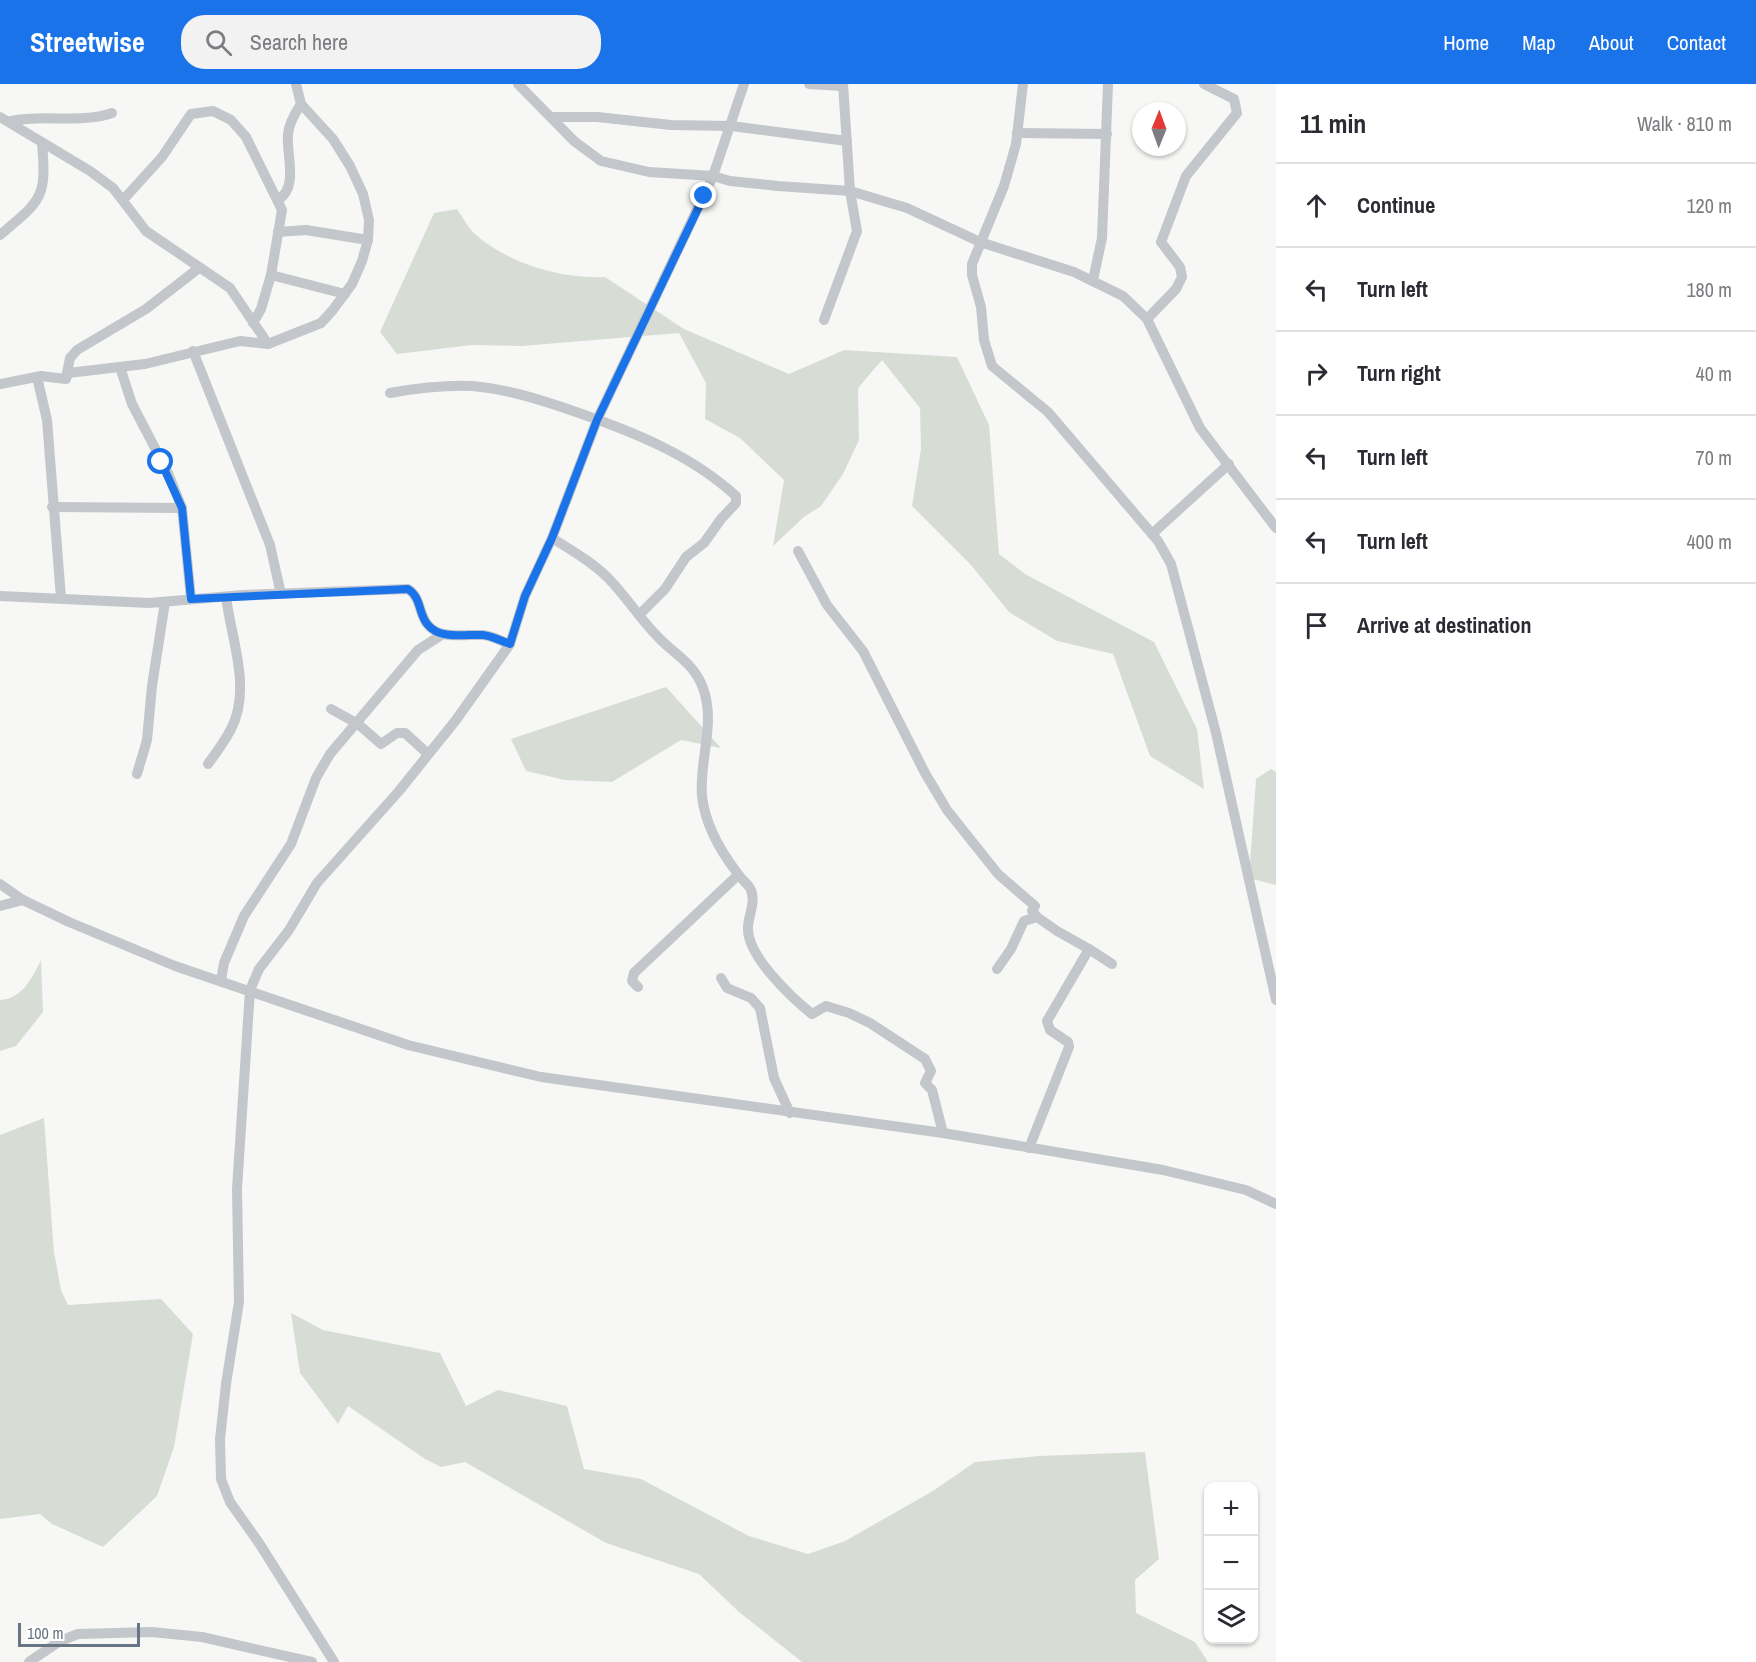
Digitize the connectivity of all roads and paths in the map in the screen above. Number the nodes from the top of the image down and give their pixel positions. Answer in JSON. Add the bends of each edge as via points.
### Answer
{"nodes":[{"id":1,"x":296,"y":84,"type":"edge"},
{"id":2,"x":518,"y":84,"type":"edge"},
{"id":3,"x":744,"y":84,"type":"edge"},
{"id":4,"x":809,"y":84,"type":"edge"},
{"id":5,"x":1023,"y":84,"type":"edge"},
{"id":6,"x":1108,"y":84,"type":"edge"},
{"id":7,"x":1204,"y":84,"type":"edge"},
{"id":8,"x":843,"y":85,"type":"edge"},
{"id":9,"x":301,"y":104,"type":"junction"},
{"id":10,"x":111,"y":113,"type":"dead end"},
{"id":11,"x":552,"y":117,"type":"junction"},
{"id":12,"x":5,"y":119,"type":"edge"},
{"id":13,"x":731,"y":126,"type":"junction"},
{"id":14,"x":1017,"y":133,"type":"junction"},
{"id":15,"x":1107,"y":134,"type":"junction"},
{"id":16,"x":847,"y":141,"type":"junction"},
{"id":17,"x":42,"y":142,"type":"junction"},
{"id":18,"x":713,"y":176,"type":"junction"},
{"id":19,"x":850,"y":191,"type":"junction"},
{"id":20,"x":123,"y":200,"type":"junction"},
{"id":21,"x":278,"y":200,"type":"junction"},
{"id":22,"x":278,"y":231,"type":"junction"},
{"id":23,"x":0,"y":235,"type":"edge"},
{"id":24,"x":368,"y":240,"type":"junction"},
{"id":25,"x":980,"y":242,"type":"junction"},
{"id":26,"x":199,"y":268,"type":"junction"},
{"id":27,"x":271,"y":275,"type":"junction"},
{"id":28,"x":1093,"y":280,"type":"junction"},
{"id":29,"x":345,"y":294,"type":"junction"},
{"id":30,"x":1147,"y":319,"type":"junction"},
{"id":31,"x":824,"y":320,"type":"dead end"},
{"id":32,"x":253,"y":323,"type":"junction"},
{"id":33,"x":268,"y":344,"type":"junction"},
{"id":34,"x":193,"y":351,"type":"junction"},
{"id":35,"x":120,"y":367,"type":"junction"},
{"id":36,"x":37,"y":377,"type":"junction"},
{"id":37,"x":66,"y":379,"type":"junction"},
{"id":38,"x":0,"y":384,"type":"edge"},
{"id":39,"x":390,"y":393,"type":"dead end"},
{"id":40,"x":597,"y":420,"type":"junction"},
{"id":41,"x":1228,"y":464,"type":"junction"},
{"id":42,"x":52,"y":507,"type":"junction"},
{"id":43,"x":182,"y":508,"type":"junction"},
{"id":44,"x":1276,"y":528,"type":"edge"},
{"id":45,"x":1152,"y":534,"type":"junction"},
{"id":46,"x":552,"y":538,"type":"junction"},
{"id":47,"x":798,"y":551,"type":"dead end"},
{"id":48,"x":281,"y":594,"type":"junction"},
{"id":49,"x":0,"y":596,"type":"edge"},
{"id":50,"x":226,"y":597,"type":"junction"},
{"id":51,"x":61,"y":598,"type":"junction"},
{"id":52,"x":191,"y":599,"type":"junction"},
{"id":53,"x":165,"y":602,"type":"junction"},
{"id":54,"x":639,"y":615,"type":"junction"},
{"id":55,"x":443,"y":634,"type":"junction"},
{"id":56,"x":510,"y":644,"type":"junction"},
{"id":57,"x":331,"y":709,"type":"dead end"},
{"id":58,"x":358,"y":724,"type":"junction"},
{"id":59,"x":428,"y":754,"type":"junction"},
{"id":60,"x":208,"y":764,"type":"dead end"},
{"id":61,"x":136,"y":774,"type":"dead end"},
{"id":62,"x":738,"y":875,"type":"junction"},
{"id":63,"x":0,"y":884,"type":"edge"},
{"id":64,"x":23,"y":900,"type":"junction"},
{"id":65,"x":0,"y":906,"type":"edge"},
{"id":66,"x":1037,"y":917,"type":"junction"},
{"id":67,"x":1089,"y":949,"type":"junction"},
{"id":68,"x":1112,"y":964,"type":"dead end"},
{"id":69,"x":997,"y":969,"type":"dead end"},
{"id":70,"x":721,"y":978,"type":"dead end"},
{"id":71,"x":220,"y":980,"type":"junction"},
{"id":72,"x":638,"y":987,"type":"dead end"},
{"id":73,"x":250,"y":990,"type":"junction"},
{"id":74,"x":1276,"y":1000,"type":"edge"},
{"id":75,"x":790,"y":1113,"type":"junction"},
{"id":76,"x":944,"y":1133,"type":"junction"},
{"id":77,"x":1029,"y":1148,"type":"junction"},
{"id":78,"x":1276,"y":1204,"type":"edge"},
{"id":79,"x":29,"y":1662,"type":"edge"},
{"id":80,"x":312,"y":1662,"type":"edge"},
{"id":81,"x":334,"y":1662,"type":"edge"}],
"edges":[{"from":1,"to":9,"type":"street"},
{"from":2,"to":11,"type":"street"},
{"from":3,"to":13,"type":"street"},
{"from":4,"to":8,"type":"street"},
{"from":5,"to":14,"type":"street"},
{"from":6,"to":15,"type":"street"},
{"from":7,"to":30,"type":"street","via":[[1234,99],[1236,113],[1186,176],[1161,242],[1180,267],[1182,277],[1176,290]]},
{"from":8,"to":16,"type":"street"},
{"from":9,"to":21,"type":"street","via":[[288,131],[288,188]]},
{"from":9,"to":24,"type":"street","via":[[333,139],[350,166],[367,208]]},
{"from":10,"to":12,"type":"street","via":[[98,118]]},
{"from":11,"to":13,"type":"street"},
{"from":11,"to":18,"type":"street","via":[[574,141],[601,161],[649,172]]},
{"from":12,"to":17,"type":"street"},
{"from":13,"to":16,"type":"street"},
{"from":13,"to":18,"type":"street"},
{"from":14,"to":15,"type":"street"},
{"from":14,"to":25,"type":"street","via":[[1004,186]]},
{"from":15,"to":28,"type":"street","via":[[1102,238]]},
{"from":16,"to":19,"type":"street"},
{"from":17,"to":20,"type":"street","via":[[90,171]]},
{"from":17,"to":23,"type":"street","via":[[44,166],[38,201]]},
{"from":18,"to":19,"type":"street","via":[[754,184]]},
{"from":18,"to":40,"type":"street"},
{"from":19,"to":25,"type":"street","via":[[907,208]]},
{"from":19,"to":31,"type":"street","via":[[857,231]]},
{"from":20,"to":21,"type":"street","via":[[162,157],[191,114],[205,110],[231,120],[246,137]]},
{"from":20,"to":26,"type":"street","via":[[146,231]]},
{"from":21,"to":22,"type":"street","via":[[282,210]]},
{"from":22,"to":24,"type":"street","via":[[306,230]]},
{"from":22,"to":27,"type":"street"},
{"from":24,"to":29,"type":"street"},
{"from":25,"to":28,"type":"street"},
{"from":25,"to":45,"type":"street","via":[[972,274],[992,366],[1048,412]]},
{"from":26,"to":32,"type":"street","via":[[230,288]]},
{"from":26,"to":37,"type":"street","via":[[146,309],[77,350],[70,358]]},
{"from":27,"to":29,"type":"street"},
{"from":27,"to":32,"type":"street"},
{"from":28,"to":30,"type":"street","via":[[1123,296]]},
{"from":29,"to":33,"type":"street","via":[[321,323]]},
{"from":30,"to":41,"type":"street","via":[[1200,428]]},
{"from":32,"to":33,"type":"street"},
{"from":33,"to":34,"type":"street","via":[[240,341]]},
{"from":34,"to":35,"type":"street"},
{"from":34,"to":48,"type":"street","via":[[270,545]]},
{"from":35,"to":37,"type":"street","via":[[68,373]]},
{"from":35,"to":43,"type":"street","via":[[132,404]]},
{"from":36,"to":37,"type":"street"},
{"from":36,"to":38,"type":"street"},
{"from":36,"to":42,"type":"street","via":[[47,420]]},
{"from":39,"to":40,"type":"street","via":[[440,385],[475,387],[548,402]]},
{"from":40,"to":46,"type":"street"},
{"from":40,"to":54,"type":"street","via":[[666,448],[702,469],[736,496],[732,509]]},
{"from":41,"to":44,"type":"street"},
{"from":41,"to":45,"type":"street"},
{"from":42,"to":43,"type":"street"},
{"from":42,"to":51,"type":"street"},
{"from":43,"to":52,"type":"street"},
{"from":45,"to":74,"type":"street","via":[[1176,577]]},
{"from":46,"to":54,"type":"street","via":[[608,578]]},
{"from":46,"to":56,"type":"street","via":[[525,596]]},
{"from":47,"to":66,"type":"street","via":[[827,605],[863,651],[947,810],[998,874],[1035,906],[1032,911]]},
{"from":48,"to":50,"type":"street"},
{"from":48,"to":55,"type":"street","via":[[408,589],[416,593],[427,625]]},
{"from":49,"to":51,"type":"street"},
{"from":50,"to":52,"type":"street"},
{"from":50,"to":60,"type":"street","via":[[239,694],[231,728]]},
{"from":51,"to":53,"type":"street"},
{"from":52,"to":53,"type":"street"},
{"from":53,"to":61,"type":"street","via":[[147,740]]},
{"from":54,"to":62,"type":"street","via":[[657,637],[690,665],[702,687],[708,712],[702,778],[704,806],[712,833]]},
{"from":55,"to":56,"type":"street","via":[[483,635]]},
{"from":55,"to":58,"type":"street","via":[[418,650]]},
{"from":56,"to":59,"type":"street"},
{"from":57,"to":58,"type":"street"},
{"from":58,"to":59,"type":"street","via":[[381,744],[397,733],[405,733]]},
{"from":58,"to":71,"type":"street","via":[[330,754],[316,778],[291,844],[244,916]]},
{"from":59,"to":73,"type":"street","via":[[317,883],[289,930],[259,969]]},
{"from":62,"to":72,"type":"street","via":[[634,973],[632,981]]},
{"from":62,"to":76,"type":"street","via":[[753,896],[748,932],[773,978],[812,1014],[826,1006],[849,1013],[925,1059],[931,1071],[925,1083],[932,1090]]},
{"from":63,"to":64,"type":"street"},
{"from":64,"to":65,"type":"street"},
{"from":64,"to":71,"type":"street","via":[[176,966]]},
{"from":66,"to":67,"type":"street"},
{"from":66,"to":69,"type":"street","via":[[1024,921]]},
{"from":67,"to":68,"type":"street"},
{"from":67,"to":77,"type":"street","via":[[1047,1021],[1050,1030],[1068,1042],[1069,1047]]},
{"from":70,"to":75,"type":"street","via":[[727,988],[752,998],[760,1008],[774,1078]]},
{"from":71,"to":73,"type":"street"},
{"from":73,"to":75,"type":"street","via":[[386,1040],[541,1077]]},
{"from":73,"to":81,"type":"street","via":[[238,1177],[239,1302],[220,1439],[221,1479],[230,1502]]},
{"from":75,"to":76,"type":"street"},
{"from":76,"to":77,"type":"street"},
{"from":77,"to":78,"type":"street","via":[[1163,1170],[1246,1190]]},
{"from":79,"to":80,"type":"street","via":[[69,1636],[94,1632],[202,1637]]}]}
